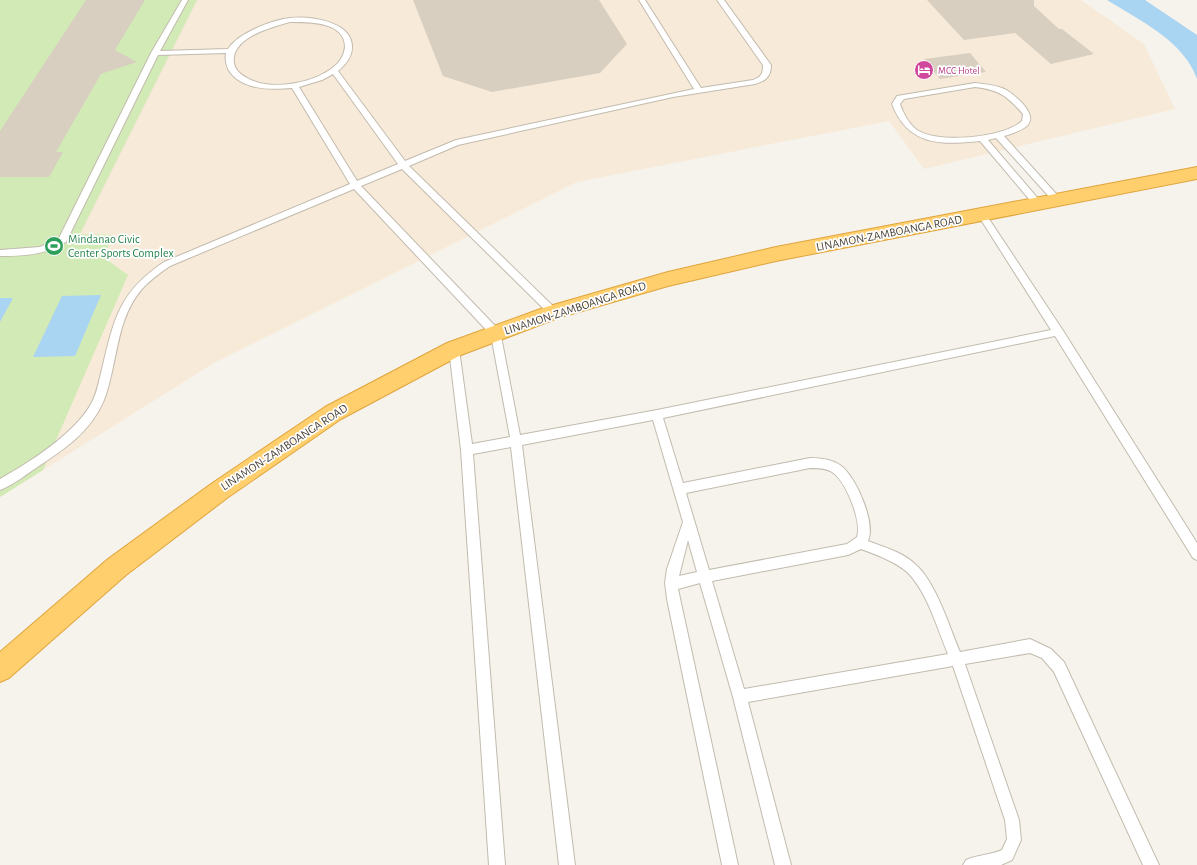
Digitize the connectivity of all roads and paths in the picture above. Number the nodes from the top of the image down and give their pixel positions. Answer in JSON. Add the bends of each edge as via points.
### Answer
{"nodes":[{"id":1,"x":185,"y":0,"type":"edge"},
{"id":2,"x":642,"y":0,"type":"edge"},
{"id":3,"x":720,"y":0,"type":"edge"},
{"id":4,"x":231,"y":51,"type":"junction"},
{"id":5,"x":155,"y":53,"type":"junction"},
{"id":6,"x":334,"y":70,"type":"junction"},
{"id":7,"x":294,"y":85,"type":"junction"},
{"id":8,"x":698,"y":90,"type":"junction"},
{"id":9,"x":998,"y":135,"type":"junction"},
{"id":10,"x":981,"y":138,"type":"junction"},
{"id":11,"x":404,"y":166,"type":"junction"},
{"id":12,"x":1189,"y":175,"type":"edge"},
{"id":13,"x":356,"y":186,"type":"junction"},
{"id":14,"x":1047,"y":201,"type":"junction"},
{"id":15,"x":982,"y":215,"type":"junction"},
{"id":16,"x":0,"y":253,"type":"edge"},
{"id":17,"x":553,"y":312,"type":"junction"},
{"id":18,"x":1058,"y":332,"type":"junction"},
{"id":19,"x":496,"y":334,"type":"junction"},
{"id":20,"x":454,"y":349,"type":"junction"},
{"id":21,"x":656,"y":415,"type":"junction"},
{"id":22,"x":516,"y":440,"type":"junction"},
{"id":23,"x":467,"y":450,"type":"junction"},
{"id":24,"x":0,"y":485,"type":"edge"},
{"id":25,"x":678,"y":489,"type":"junction"},
{"id":26,"x":688,"y":523,"type":"junction"},
{"id":27,"x":860,"y":543,"type":"junction"},
{"id":28,"x":1197,"y":554,"type":"edge"},
{"id":29,"x":705,"y":577,"type":"junction"},
{"id":30,"x":671,"y":584,"type":"junction"},
{"id":31,"x":957,"y":660,"type":"junction"},
{"id":32,"x":0,"y":669,"type":"edge"},
{"id":33,"x":740,"y":697,"type":"junction"},
{"id":34,"x":496,"y":865,"type":"edge"},
{"id":35,"x":567,"y":865,"type":"edge"},
{"id":36,"x":730,"y":865,"type":"edge"},
{"id":37,"x":783,"y":865,"type":"edge"},
{"id":38,"x":971,"y":865,"type":"edge"},
{"id":39,"x":1151,"y":865,"type":"edge"}],
"edges":[{"from":1,"to":5,"type":"lane"},
{"from":2,"to":8,"type":"lane"},
{"from":3,"to":8,"type":"lane","via":[[767,65],[767,73],[755,82]]},
{"from":4,"to":5,"type":"lane"},
{"from":4,"to":6,"type":"lane","via":[[240,40],[253,31],[270,24],[302,20],[326,23],[339,29],[347,38],[349,48],[345,59]]},
{"from":4,"to":7,"type":"lane","via":[[229,62],[233,72],[242,80],[275,87]]},
{"from":5,"to":16,"type":"lane","via":[[63,240],[52,248],[34,252]]},
{"from":6,"to":7,"type":"lane","via":[[309,82]]},
{"from":6,"to":11,"type":"lane"},
{"from":7,"to":13,"type":"lane"},
{"from":8,"to":11,"type":"lane","via":[[456,143]]},
{"from":9,"to":10,"type":"lane"},
{"from":9,"to":10,"type":"lane","via":[[1022,126],[1027,120],[1027,114],[1009,92],[1003,89],[975,85],[904,96],[896,104],[915,132],[923,136],[938,140]]},
{"from":9,"to":14,"type":"lane"},
{"from":10,"to":14,"type":"lane"},
{"from":11,"to":13,"type":"lane"},
{"from":11,"to":17,"type":"lane"},
{"from":12,"to":14,"type":"highway","name":"LINAMON-ZAMBOANGA ROAD"},
{"from":13,"to":19,"type":"lane"},
{"from":13,"to":24,"type":"lane","via":[[167,264],[150,274],[136,288],[125,305],[101,393],[84,424],[67,440]]},
{"from":14,"to":15,"type":"highway","name":"LINAMON-ZAMBOANGA ROAD"},
{"from":15,"to":17,"type":"highway","name":"LINAMON-ZAMBOANGA ROAD","via":[[776,254],[668,279]]},
{"from":15,"to":18,"type":"lane"},
{"from":17,"to":19,"type":"highway","name":"LINAMON-ZAMBOANGA ROAD"},
{"from":18,"to":21,"type":"lane"},
{"from":18,"to":28,"type":"lane"},
{"from":19,"to":20,"type":"highway","name":"LINAMON-ZAMBOANGA ROAD"},
{"from":19,"to":22,"type":"lane"},
{"from":20,"to":23,"type":"lane"},
{"from":20,"to":32,"type":"highway","name":"LINAMON-ZAMBOANGA ROAD","via":[[333,413],[219,491],[116,567]]},
{"from":21,"to":22,"type":"lane"},
{"from":21,"to":25,"type":"lane"},
{"from":22,"to":23,"type":"lane"},
{"from":22,"to":35,"type":"lane"},
{"from":23,"to":34,"type":"lane"},
{"from":25,"to":26,"type":"lane"},
{"from":25,"to":27,"type":"lane","via":[[810,463],[823,464],[838,470],[848,481],[864,522],[864,535]]},
{"from":26,"to":29,"type":"lane"},
{"from":26,"to":30,"type":"lane","via":[[673,568]]},
{"from":27,"to":29,"type":"lane","via":[[848,549]]},
{"from":27,"to":31,"type":"lane","via":[[893,556],[911,568],[925,584]]},
{"from":29,"to":30,"type":"lane"},
{"from":29,"to":33,"type":"lane"},
{"from":30,"to":36,"type":"lane"},
{"from":31,"to":33,"type":"lane"},
{"from":31,"to":38,"type":"lane","via":[[1012,820],[1014,840],[1007,855]]},
{"from":31,"to":39,"type":"lane","via":[[1030,646],[1044,650],[1052,657],[1059,667]]},
{"from":33,"to":37,"type":"lane"}]}
